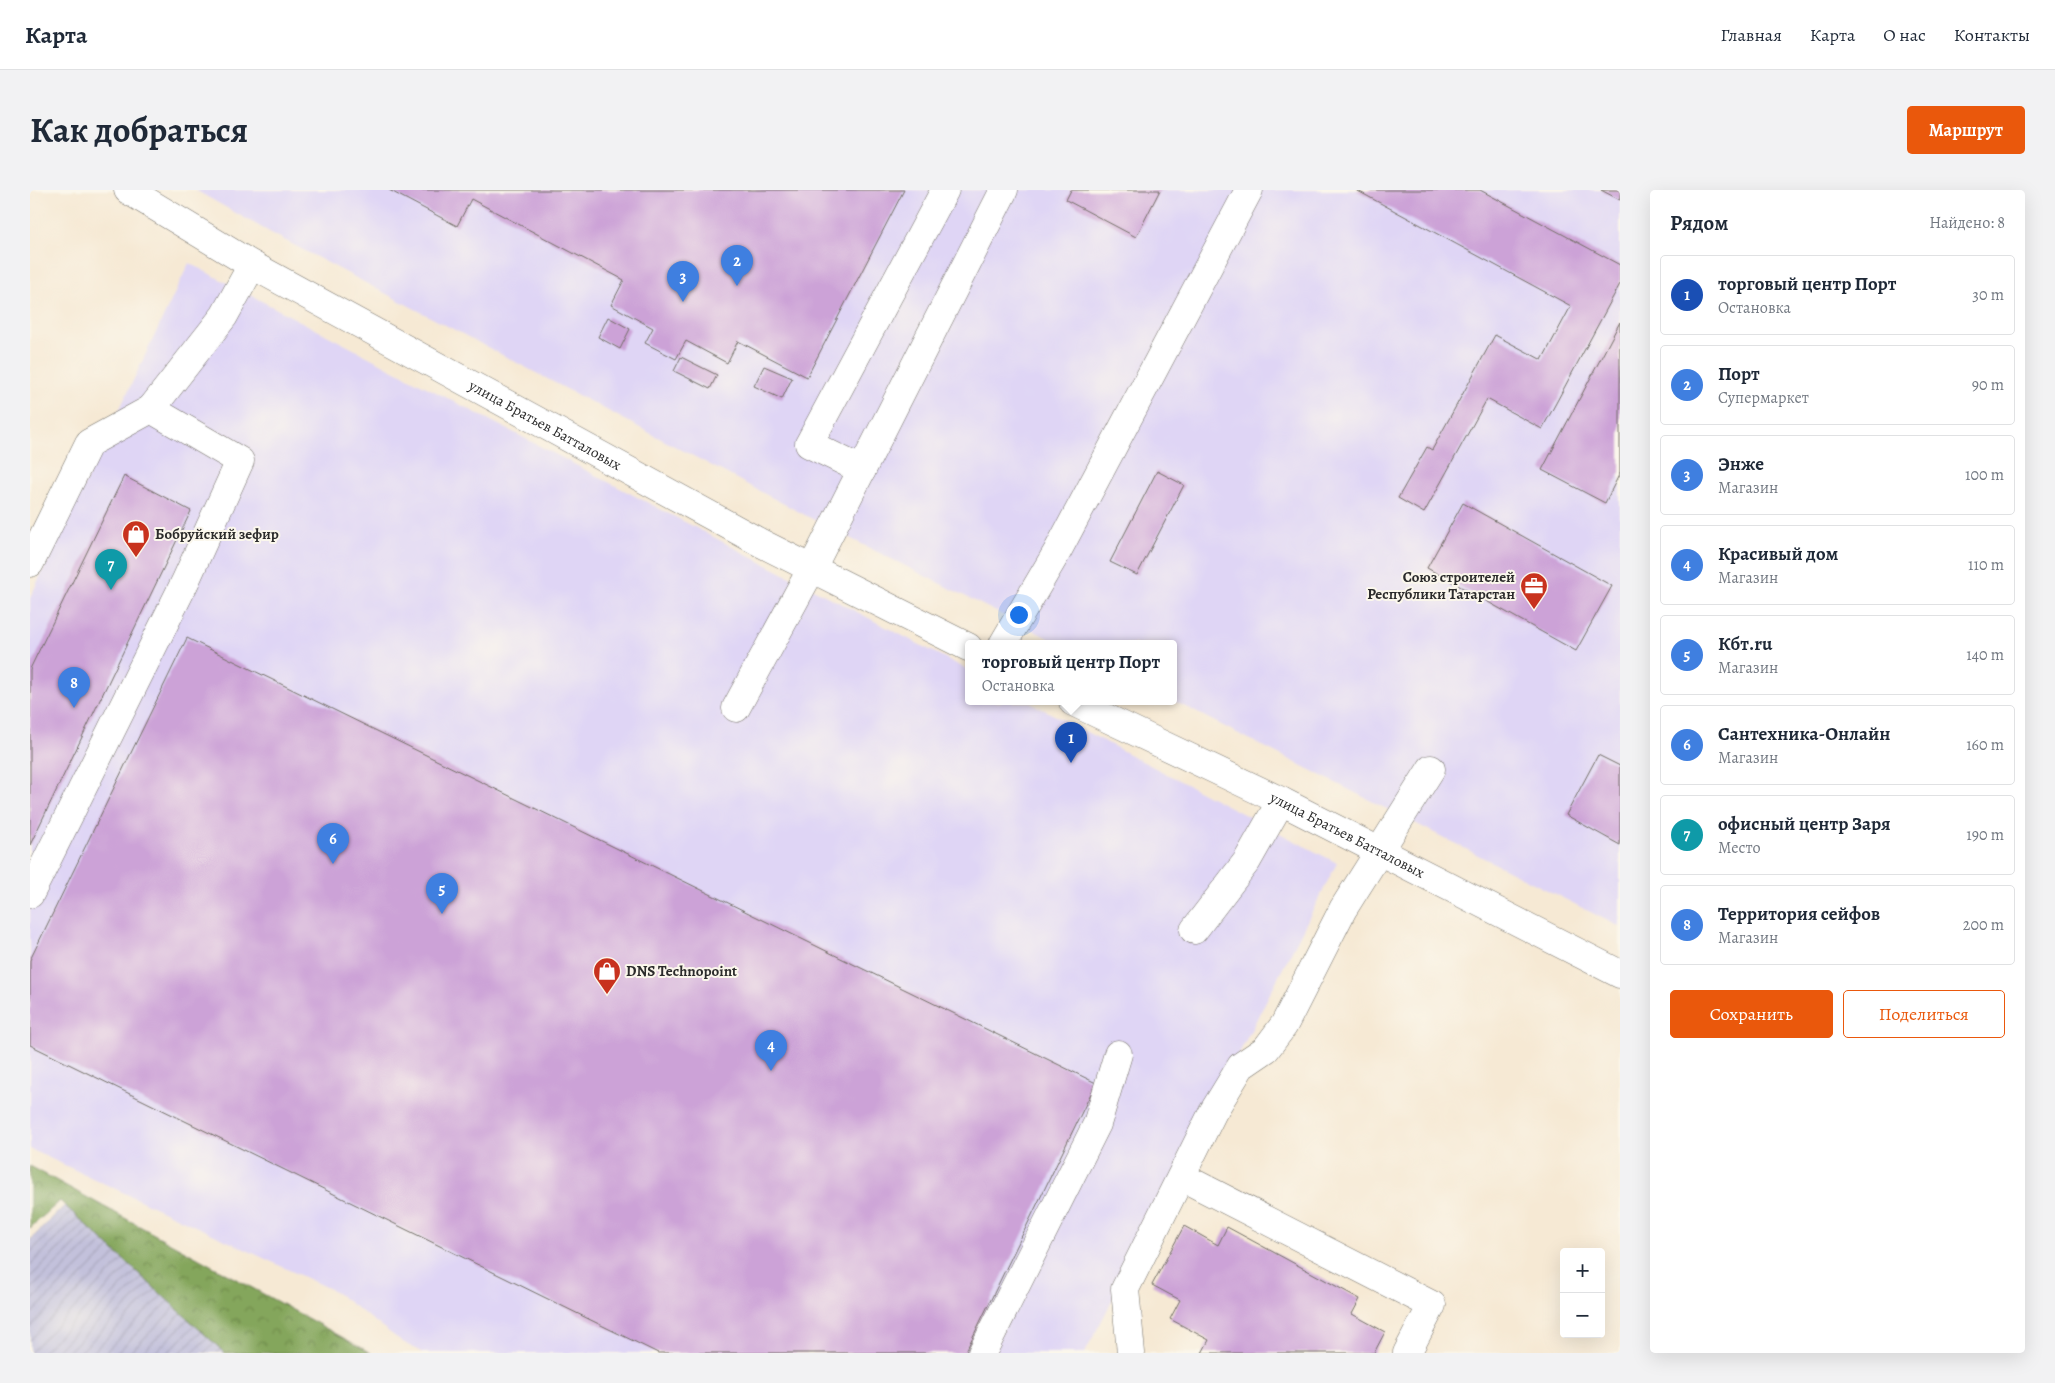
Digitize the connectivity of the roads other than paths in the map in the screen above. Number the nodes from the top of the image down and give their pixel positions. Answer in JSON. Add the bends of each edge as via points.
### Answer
{"nodes":[{"id":1,"x":128,"y":190,"type":"edge"},
{"id":2,"x":945,"y":190,"type":"edge"},
{"id":3,"x":1004,"y":190,"type":"edge"},
{"id":4,"x":1249,"y":190,"type":"edge"},
{"id":5,"x":252,"y":265,"type":"junction"},
{"id":6,"x":151,"y":409,"type":"junction"},
{"id":7,"x":862,"y":470,"type":"junction"},
{"id":8,"x":30,"y":563,"type":"edge"},
{"id":9,"x":811,"y":570,"type":"junction"},
{"id":10,"x":1005,"y":640,"type":"edge"},
{"id":11,"x":965,"y":645,"type":"edge"},
{"id":12,"x":1079,"y":705,"type":"edge"},
{"id":13,"x":736,"y":708,"type":"dead end"},
{"id":14,"x":1431,"y":769,"type":"dead end"},
{"id":15,"x":1281,"y":801,"type":"junction"},
{"id":16,"x":1379,"y":853,"type":"junction"},
{"id":17,"x":30,"y":894,"type":"edge"},
{"id":18,"x":1194,"y":930,"type":"dead end"},
{"id":19,"x":1620,"y":974,"type":"edge"},
{"id":20,"x":1118,"y":1054,"type":"dead end"},
{"id":21,"x":1182,"y":1176,"type":"junction"},
{"id":22,"x":982,"y":1353,"type":"edge"},
{"id":23,"x":1131,"y":1353,"type":"edge"},
{"id":24,"x":1407,"y":1353,"type":"edge"}],
"edges":[{"from":1,"to":5,"type":"street","name":"улица Братьев Батталовых"},
{"from":2,"to":7,"type":"street","via":[[809,444]]},
{"from":3,"to":7,"type":"street"},
{"from":4,"to":10,"type":"street","via":[[1057,552]]},
{"from":5,"to":6,"type":"street","via":[[224,316]]},
{"from":5,"to":9,"type":"street","name":"улица Братьев Батталовых"},
{"from":6,"to":8,"type":"street","via":[[89,443]]},
{"from":6,"to":17,"type":"street","via":[[240,461],[185,582]]},
{"from":7,"to":9,"type":"street"},
{"from":9,"to":11,"type":"street","name":"улица Братьев Батталовых"},
{"from":9,"to":13,"type":"street"},
{"from":12,"to":15,"type":"street","name":"улица Братьев Батталовых"},
{"from":14,"to":16,"type":"street"},
{"from":15,"to":16,"type":"street","name":"улица Братьев Батталовых"},
{"from":15,"to":18,"type":"street","via":[[1247,861]]},
{"from":16,"to":19,"type":"street","name":"улица Братьев Батталовых"},
{"from":16,"to":21,"type":"street","via":[[1343,909],[1284,1025],[1266,1048],[1241,1066]]},
{"from":20,"to":22,"type":"street","via":[[1097,1124]]},
{"from":21,"to":23,"type":"street","via":[[1125,1289]]},
{"from":21,"to":24,"type":"street","via":[[1432,1305]]}]}
